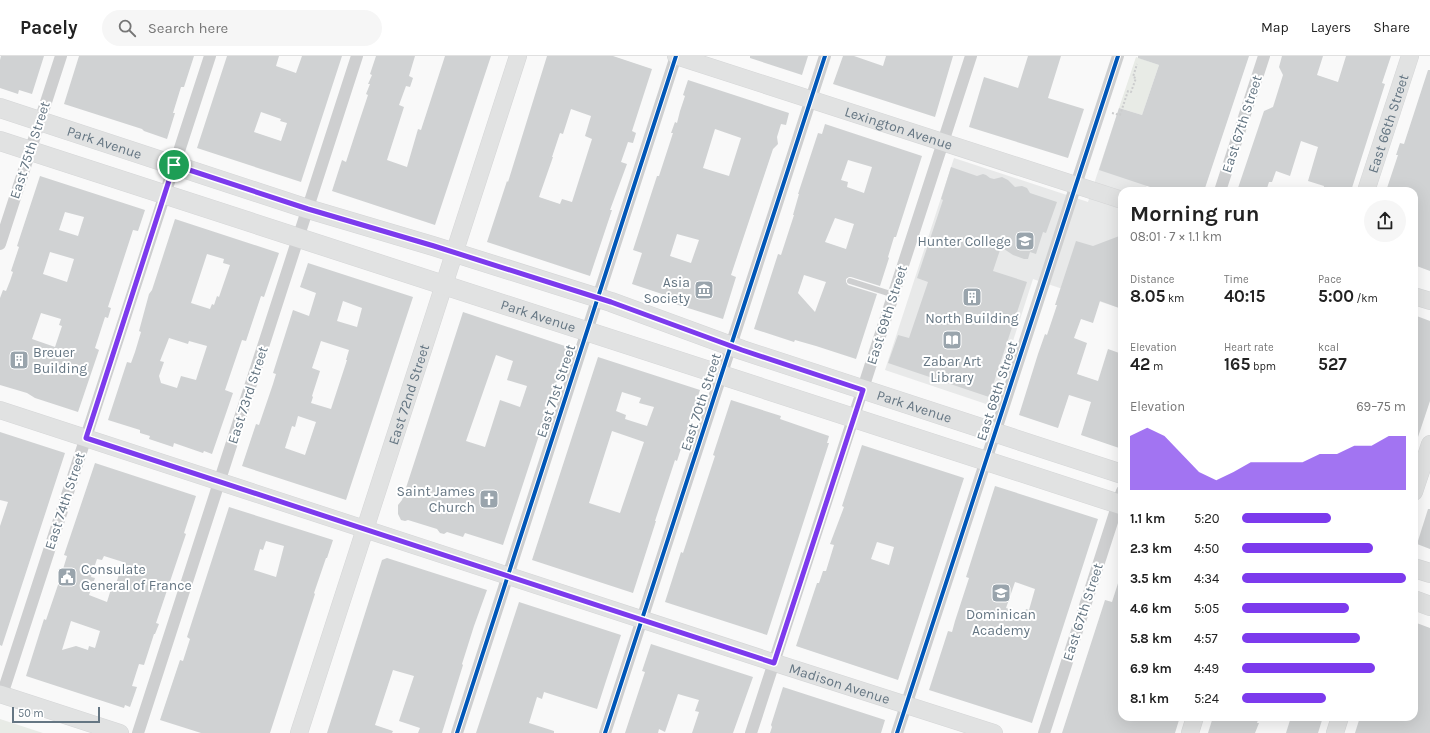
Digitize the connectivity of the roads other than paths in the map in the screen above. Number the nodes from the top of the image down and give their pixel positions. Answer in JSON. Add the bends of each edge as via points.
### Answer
{"nodes":[{"id":1,"x":61,"y":56,"type":"edge"},
{"id":2,"x":210,"y":56,"type":"edge"},
{"id":3,"x":357,"y":56,"type":"edge"},
{"id":4,"x":518,"y":56,"type":"edge"},
{"id":5,"x":676,"y":56,"type":"edge"},
{"id":6,"x":825,"y":56,"type":"edge"},
{"id":7,"x":971,"y":56,"type":"edge"},
{"id":8,"x":1118,"y":56,"type":"edge"},
{"id":9,"x":1264,"y":56,"type":"edge"},
{"id":10,"x":1410,"y":56,"type":"edge"},
{"id":11,"x":811,"y":100,"type":"junction"},
{"id":12,"x":0,"y":108,"type":"edge"},
{"id":13,"x":40,"y":121,"type":"junction"},
{"id":14,"x":0,"y":141,"type":"edge"},
{"id":15,"x":943,"y":142,"type":"junction"},
{"id":16,"x":30,"y":151,"type":"junction"},
{"id":17,"x":174,"y":165,"type":"junction"},
{"id":18,"x":1075,"y":185,"type":"junction"},
{"id":19,"x":1221,"y":187,"type":"edge"},
{"id":20,"x":1367,"y":187,"type":"edge"},
{"id":21,"x":165,"y":194,"type":"junction"},
{"id":22,"x":1118,"y":199,"type":"edge"},
{"id":23,"x":308,"y":209,"type":"junction"},
{"id":24,"x":299,"y":238,"type":"junction"},
{"id":25,"x":0,"y":244,"type":"edge"},
{"id":26,"x":454,"y":253,"type":"junction"},
{"id":27,"x":850,"y":281,"type":"dead end"},
{"id":28,"x":443,"y":285,"type":"junction"},
{"id":29,"x":894,"y":295,"type":"junction"},
{"id":30,"x":1418,"y":297,"type":"edge"},
{"id":31,"x":597,"y":298,"type":"junction"},
{"id":32,"x":1430,"y":301,"type":"edge"},
{"id":33,"x":586,"y":331,"type":"junction"},
{"id":34,"x":731,"y":346,"type":"junction"},
{"id":35,"x":721,"y":375,"type":"junction"},
{"id":36,"x":863,"y":390,"type":"junction"},
{"id":37,"x":0,"y":410,"type":"edge"},
{"id":38,"x":854,"y":418,"type":"junction"},
{"id":39,"x":995,"y":432,"type":"junction"},
{"id":40,"x":86,"y":438,"type":"junction"},
{"id":41,"x":1430,"y":444,"type":"edge"},
{"id":42,"x":986,"y":461,"type":"junction"},
{"id":43,"x":1118,"y":473,"type":"edge"},
{"id":44,"x":1418,"y":480,"type":"edge"},
{"id":45,"x":221,"y":481,"type":"junction"},
{"id":46,"x":1118,"y":499,"type":"edge"},
{"id":47,"x":1118,"y":509,"type":"edge"},
{"id":48,"x":365,"y":528,"type":"junction"},
{"id":49,"x":1418,"y":570,"type":"edge"},
{"id":50,"x":1430,"y":574,"type":"edge"},
{"id":51,"x":508,"y":575,"type":"junction"},
{"id":52,"x":1418,"y":602,"type":"edge"},
{"id":53,"x":1430,"y":606,"type":"edge"},
{"id":54,"x":642,"y":619,"type":"junction"},
{"id":55,"x":774,"y":663,"type":"junction"},
{"id":56,"x":1,"y":694,"type":"edge"},
{"id":57,"x":906,"y":705,"type":"junction"},
{"id":58,"x":1194,"y":721,"type":"edge"},
{"id":59,"x":1339,"y":721,"type":"edge"},
{"id":60,"x":120,"y":733,"type":"edge"},
{"id":61,"x":138,"y":733,"type":"edge"},
{"id":62,"x":299,"y":733,"type":"edge"},
{"id":63,"x":457,"y":733,"type":"edge"},
{"id":64,"x":605,"y":733,"type":"edge"},
{"id":65,"x":751,"y":733,"type":"edge"},
{"id":66,"x":897,"y":733,"type":"edge"},
{"id":67,"x":994,"y":733,"type":"edge"},
{"id":68,"x":1044,"y":733,"type":"edge"},
{"id":69,"x":1190,"y":733,"type":"edge"},
{"id":70,"x":1335,"y":733,"type":"edge"}],
"edges":[{"from":1,"to":13,"type":"street","name":"East 75th Street"},
{"from":2,"to":17,"type":"street","name":"East 74th Street"},
{"from":3,"to":23,"type":"street","name":"East 73rd Street"},
{"from":4,"to":26,"type":"main road","name":"East 72nd Street"},
{"from":5,"to":11,"type":"main road","name":"Lexington Avenue"},
{"from":5,"to":31,"type":"street","name":"East 71st Street"},
{"from":6,"to":11,"type":"street","name":"East 70th Street"},
{"from":7,"to":15,"type":"street","name":"East 69th Street"},
{"from":8,"to":18,"type":"street","name":"East 68th Street"},
{"from":9,"to":19,"type":"street","name":"East 67th Street"},
{"from":10,"to":20,"type":"main road","name":"East 66th Street"},
{"from":11,"to":15,"type":"main road","name":"Lexington Avenue"},
{"from":11,"to":34,"type":"street","name":"East 70th Street"},
{"from":12,"to":13,"type":"main road","name":"Park Avenue"},
{"from":13,"to":16,"type":"street","name":"East 75th Street"},
{"from":13,"to":17,"type":"main road","name":"Park Avenue"},
{"from":14,"to":16,"type":"main road","name":"Park Avenue"},
{"from":15,"to":18,"type":"main road","name":"Lexington Avenue"},
{"from":15,"to":29,"type":"street","name":"East 69th Street"},
{"from":16,"to":21,"type":"main road","name":"Park Avenue"},
{"from":16,"to":25,"type":"street","name":"East 75th Street"},
{"from":17,"to":21,"type":"street","name":"East 74th Street"},
{"from":17,"to":23,"type":"main road","name":"Park Avenue"},
{"from":18,"to":22,"type":"main road","name":"Lexington Avenue"},
{"from":18,"to":39,"type":"street","name":"East 68th Street"},
{"from":21,"to":24,"type":"main road","name":"Park Avenue"},
{"from":21,"to":40,"type":"street","name":"East 74th Street"},
{"from":23,"to":24,"type":"street","name":"East 73rd Street"},
{"from":23,"to":26,"type":"main road","name":"Park Avenue"},
{"from":24,"to":28,"type":"main road","name":"Park Avenue"},
{"from":24,"to":45,"type":"street","name":"East 73rd Street"},
{"from":26,"to":28,"type":"main road","name":"East 72nd Street"},
{"from":26,"to":31,"type":"main road","name":"Park Avenue"},
{"from":27,"to":29,"type":"lane"},
{"from":28,"to":33,"type":"main road","name":"Park Avenue"},
{"from":28,"to":48,"type":"main road","name":"East 72nd Street"},
{"from":29,"to":36,"type":"street","name":"East 69th Street"},
{"from":30,"to":32,"type":"main road"},
{"from":31,"to":33,"type":"street","name":"East 71st Street"},
{"from":31,"to":34,"type":"main road","name":"Park Avenue"},
{"from":33,"to":35,"type":"main road","name":"Park Avenue"},
{"from":33,"to":51,"type":"street","name":"East 71st Street"},
{"from":34,"to":35,"type":"street","name":"East 70th Street"},
{"from":34,"to":36,"type":"main road","name":"Park Avenue"},
{"from":35,"to":38,"type":"main road","name":"Park Avenue"},
{"from":35,"to":54,"type":"street","name":"East 70th Street"},
{"from":36,"to":38,"type":"street","name":"East 69th Street"},
{"from":36,"to":39,"type":"main road","name":"Park Avenue"},
{"from":37,"to":40,"type":"main road","name":"Madison Avenue"},
{"from":38,"to":42,"type":"main road","name":"Park Avenue"},
{"from":38,"to":55,"type":"street","name":"East 69th Street"},
{"from":39,"to":42,"type":"street","name":"East 68th Street"},
{"from":39,"to":43,"type":"main road","name":"Park Avenue"},
{"from":40,"to":45,"type":"main road","name":"Madison Avenue"},
{"from":40,"to":56,"type":"street","name":"East 74th Street"},
{"from":41,"to":44,"type":"main road"},
{"from":42,"to":46,"type":"main road","name":"Park Avenue"},
{"from":42,"to":57,"type":"street","name":"East 68th Street"},
{"from":45,"to":48,"type":"main road","name":"Madison Avenue"},
{"from":45,"to":61,"type":"street","name":"East 73rd Street"},
{"from":47,"to":68,"type":"street","name":"East 67th Street"},
{"from":48,"to":51,"type":"main road","name":"Madison Avenue"},
{"from":48,"to":62,"type":"main road","name":"East 72nd Street"},
{"from":49,"to":50,"type":"main road"},
{"from":51,"to":54,"type":"main road","name":"Madison Avenue"},
{"from":51,"to":63,"type":"street","name":"East 71st Street"},
{"from":52,"to":53,"type":"main road"},
{"from":54,"to":55,"type":"main road","name":"Madison Avenue"},
{"from":54,"to":64,"type":"street","name":"East 70th Street"},
{"from":55,"to":57,"type":"main road","name":"Madison Avenue"},
{"from":55,"to":65,"type":"street","name":"East 69th Street"},
{"from":56,"to":60,"type":"main road"},
{"from":57,"to":66,"type":"street","name":"East 68th Street"},
{"from":57,"to":67,"type":"main road","name":"Madison Avenue"},
{"from":58,"to":69,"type":"main road"},
{"from":59,"to":70,"type":"main road"}]}
